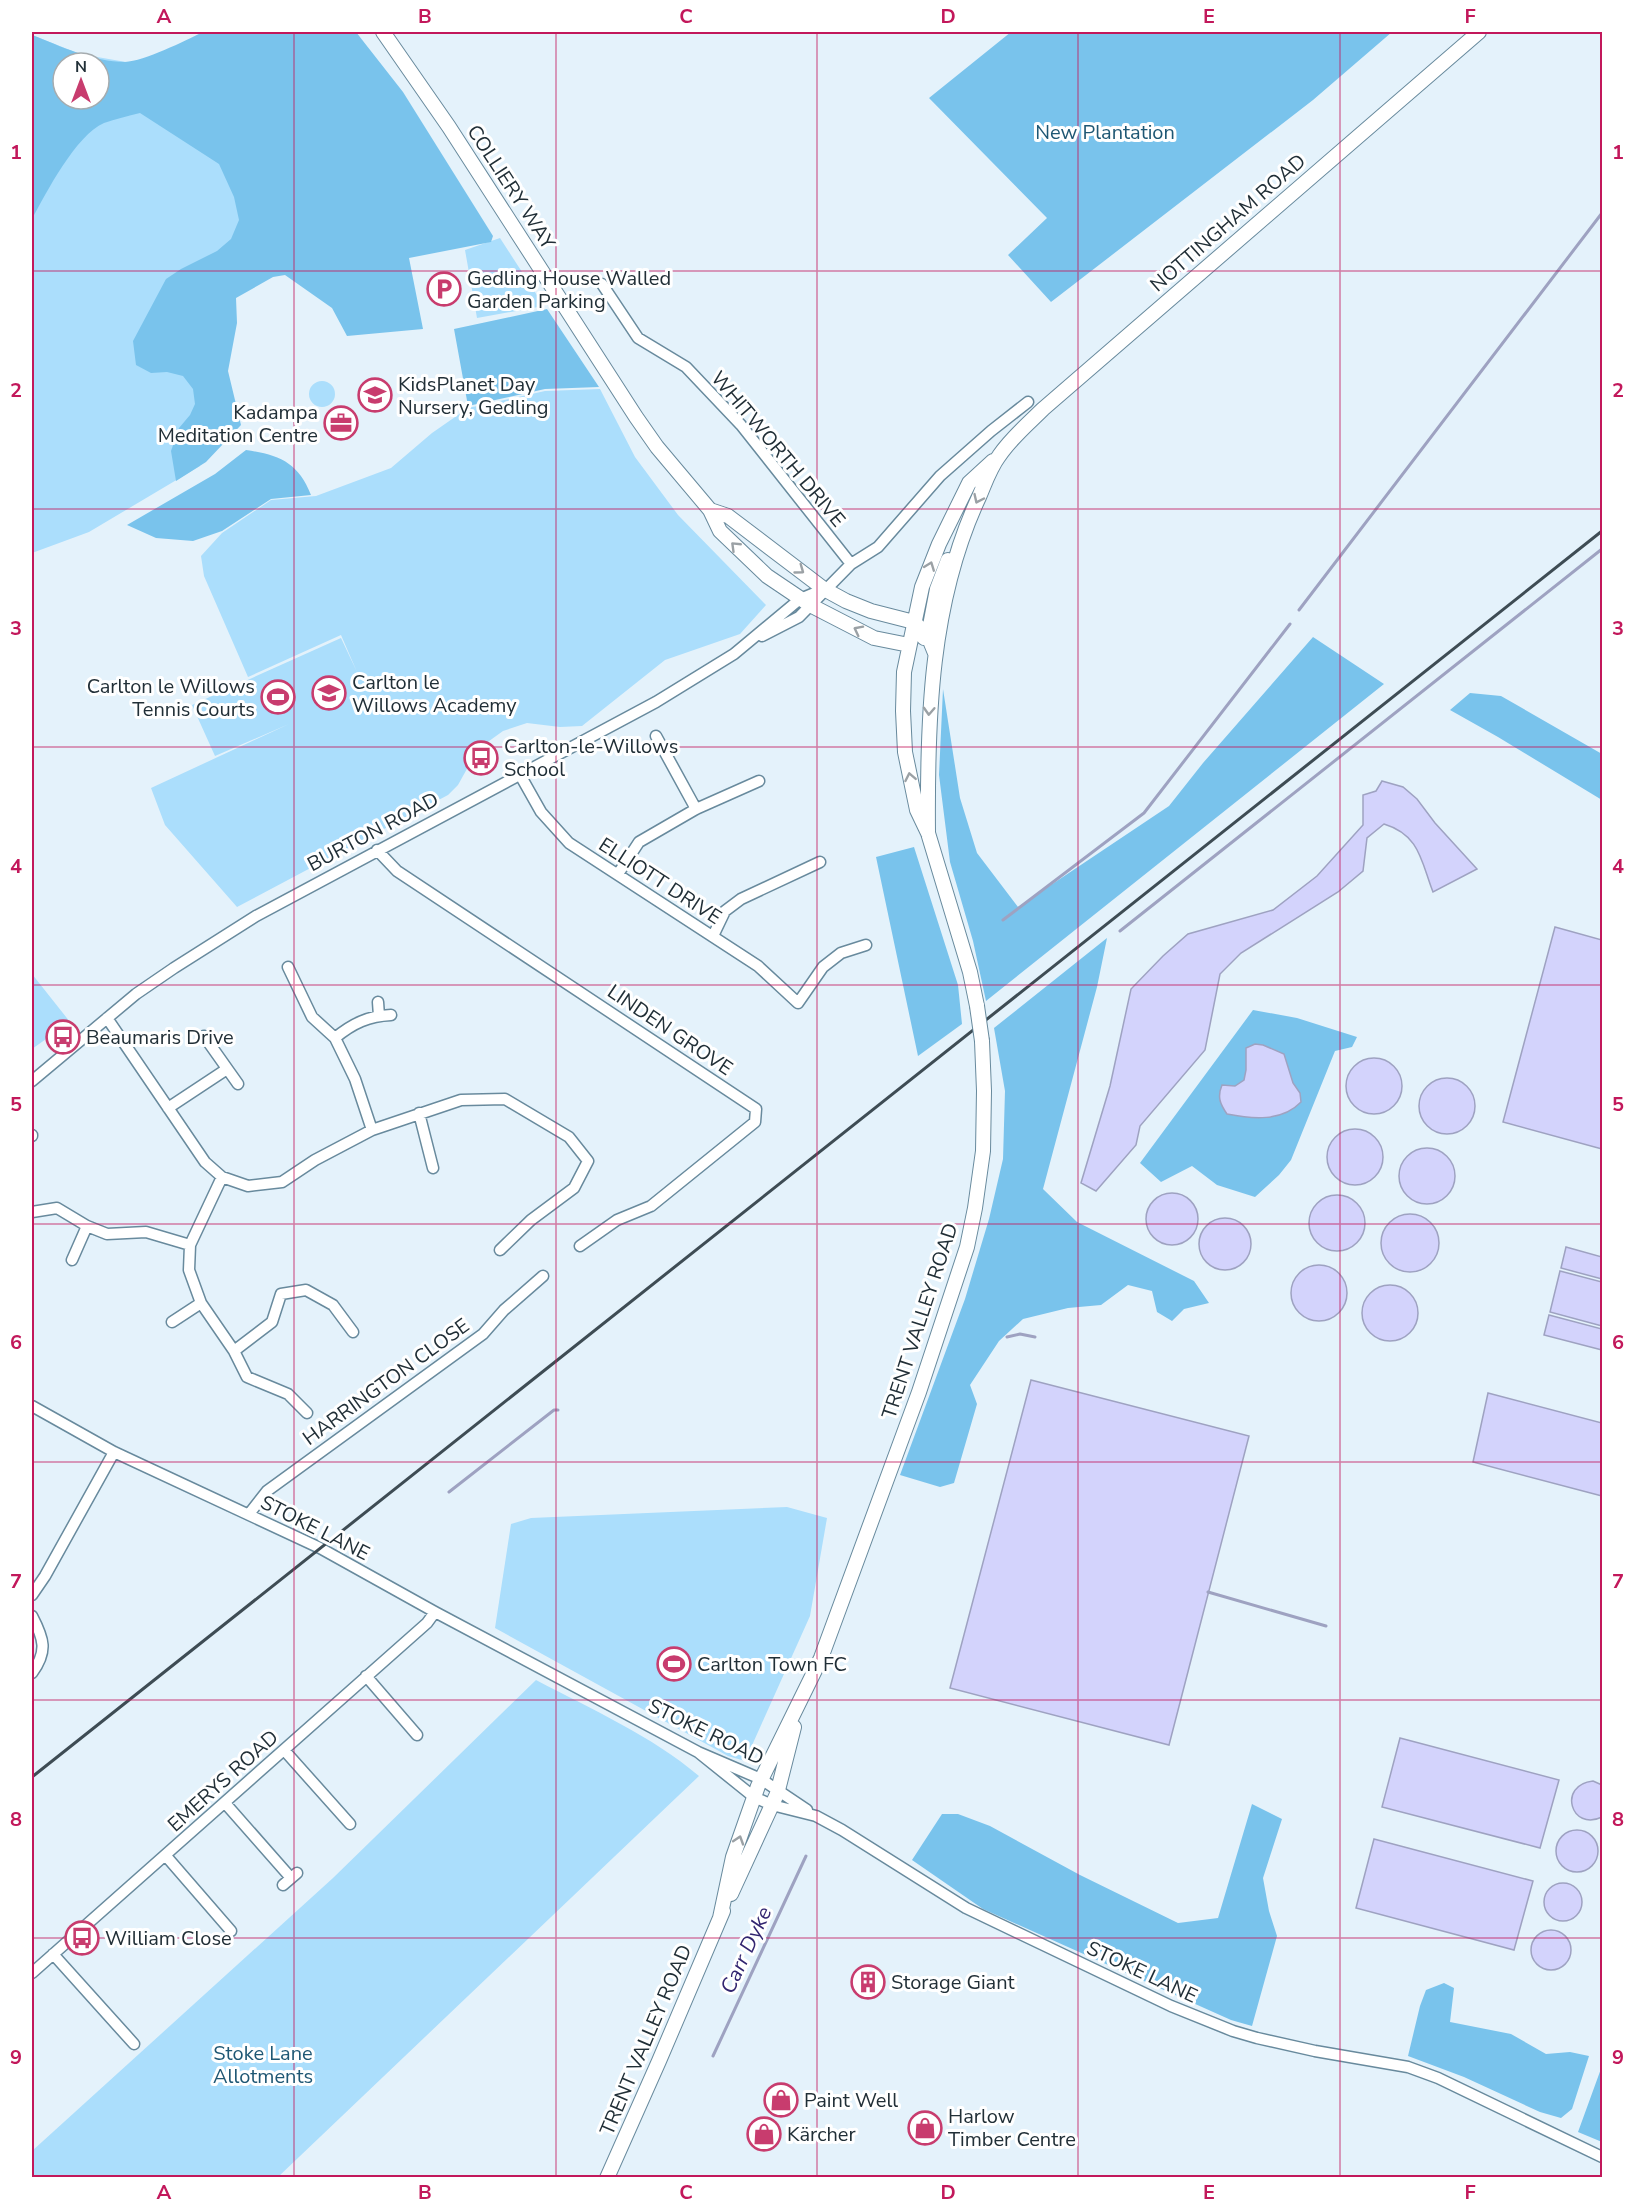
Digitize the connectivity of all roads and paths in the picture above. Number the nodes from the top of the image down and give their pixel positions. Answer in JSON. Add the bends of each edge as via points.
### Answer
{"nodes":[{"id":1,"x":383,"y":32,"type":"edge"},
{"id":2,"x":1479,"y":32,"type":"edge"},
{"id":3,"x":603,"y":284,"type":"dead end"},
{"id":4,"x":1028,"y":402,"type":"dead end"},
{"id":5,"x":1001,"y":453,"type":"junction"},
{"id":6,"x":963,"y":455,"type":"junction"},
{"id":7,"x":972,"y":464,"type":"dead end"},
{"id":8,"x":710,"y":510,"type":"junction"},
{"id":9,"x":961,"y":542,"type":"junction"},
{"id":10,"x":850,"y":564,"type":"junction"},
{"id":11,"x":824,"y":589,"type":"junction"},
{"id":12,"x":805,"y":602,"type":"junction"},
{"id":13,"x":914,"y":622,"type":"junction"},
{"id":14,"x":928,"y":636,"type":"junction"},
{"id":15,"x":909,"y":645,"type":"junction"},
{"id":16,"x":935,"y":653,"type":"junction"},
{"id":17,"x":656,"y":736,"type":"dead end"},
{"id":18,"x":519,"y":773,"type":"junction"},
{"id":19,"x":759,"y":781,"type":"dead end"},
{"id":20,"x":696,"y":809,"type":"junction"},
{"id":21,"x":928,"y":833,"type":"junction"},
{"id":22,"x":377,"y":850,"type":"junction"},
{"id":23,"x":820,"y":862,"type":"dead end"},
{"id":24,"x":618,"y":874,"type":"junction"},
{"id":25,"x":713,"y":936,"type":"junction"},
{"id":26,"x":866,"y":945,"type":"dead end"},
{"id":27,"x":288,"y":967,"type":"dead end"},
{"id":28,"x":378,"y":1002,"type":"dead end"},
{"id":29,"x":391,"y":1015,"type":"dead end"},
{"id":30,"x":379,"y":1016,"type":"junction"},
{"id":31,"x":106,"y":1018,"type":"junction"},
{"id":32,"x":204,"y":1036,"type":"dead end"},
{"id":33,"x":335,"y":1038,"type":"junction"},
{"id":34,"x":227,"y":1069,"type":"junction"},
{"id":35,"x":32,"y":1081,"type":"edge"},
{"id":36,"x":238,"y":1084,"type":"dead end"},
{"id":37,"x":168,"y":1108,"type":"junction"},
{"id":38,"x":419,"y":1113,"type":"junction"},
{"id":39,"x":372,"y":1130,"type":"junction"},
{"id":40,"x":433,"y":1168,"type":"dead end"},
{"id":41,"x":222,"y":1177,"type":"junction"},
{"id":42,"x":32,"y":1212,"type":"edge"},
{"id":43,"x":87,"y":1226,"type":"junction"},
{"id":44,"x":190,"y":1245,"type":"junction"},
{"id":45,"x":580,"y":1246,"type":"dead end"},
{"id":46,"x":500,"y":1250,"type":"dead end"},
{"id":47,"x":72,"y":1260,"type":"dead end"},
{"id":48,"x":543,"y":1276,"type":"dead end"},
{"id":49,"x":201,"y":1303,"type":"junction"},
{"id":50,"x":172,"y":1322,"type":"dead end"},
{"id":51,"x":353,"y":1332,"type":"dead end"},
{"id":52,"x":234,"y":1351,"type":"junction"},
{"id":53,"x":32,"y":1406,"type":"edge"},
{"id":54,"x":307,"y":1413,"type":"dead end"},
{"id":55,"x":114,"y":1452,"type":"junction"},
{"id":56,"x":249,"y":1514,"type":"junction"},
{"id":57,"x":32,"y":1595,"type":"edge"},
{"id":58,"x":435,"y":1612,"type":"junction"},
{"id":59,"x":32,"y":1616,"type":"edge"},
{"id":60,"x":32,"y":1673,"type":"edge"},
{"id":61,"x":366,"y":1676,"type":"junction"},
{"id":62,"x":579,"y":1688,"type":"joint"},
{"id":63,"x":801,"y":1702,"type":"junction"},
{"id":64,"x":417,"y":1735,"type":"dead end"},
{"id":65,"x":284,"y":1750,"type":"junction"},
{"id":66,"x":698,"y":1752,"type":"junction"},
{"id":67,"x":761,"y":1779,"type":"junction"},
{"id":68,"x":778,"y":1789,"type":"junction"},
{"id":69,"x":754,"y":1797,"type":"junction"},
{"id":70,"x":225,"y":1803,"type":"junction"},
{"id":71,"x":772,"y":1805,"type":"junction"},
{"id":72,"x":812,"y":1814,"type":"junction"},
{"id":73,"x":350,"y":1824,"type":"dead end"},
{"id":74,"x":166,"y":1856,"type":"junction"},
{"id":75,"x":290,"y":1879,"type":"dead end"},
{"id":76,"x":720,"y":1917,"type":"junction"},
{"id":77,"x":231,"y":1931,"type":"dead end"},
{"id":78,"x":53,"y":1954,"type":"junction"},
{"id":79,"x":32,"y":1973,"type":"edge"},
{"id":80,"x":134,"y":2044,"type":"dead end"},
{"id":81,"x":1602,"y":2157,"type":"edge"},
{"id":82,"x":607,"y":2178,"type":"edge"}],
"edges":[{"from":1,"to":8,"type":"main road","name":"COLLIERY WAY","via":[[636,417]]},
{"from":2,"to":5,"type":"main road","name":"NOTTINGHAM ROAD","via":[[1043,409]]},
{"from":3,"to":10,"type":"street","name":"WHITWORTH DRIVE","via":[[638,338],[686,367],[741,426]]},
{"from":4,"to":6,"type":"street","name":"BURTON ROAD"},
{"from":5,"to":9,"type":"main road","name":"TRENT VALLEY ROAD","one_way":true},
{"from":13,"to":5,"type":"main road","name":"TRENT VALLEY ROAD","one_way":true,"via":[[922,587],[939,544],[969,483]]},
{"from":6,"to":7,"type":"street"},
{"from":6,"to":10,"type":"street","name":"BURTON ROAD","via":[[878,547]]},
{"from":8,"to":11,"type":"main road","name":"COLLIERY WAY","one_way":true,"via":[[729,516]]},
{"from":12,"to":8,"type":"main road","name":"COLLIERY WAY","one_way":true,"via":[[767,576],[720,531]]},
{"from":9,"to":14,"type":"main road","via":[[951,551],[937,589]]},
{"from":9,"to":16,"type":"main road","name":"TRENT VALLEY ROAD"},
{"from":10,"to":11,"type":"street","name":"BURTON ROAD"},
{"from":11,"to":12,"type":"street","name":"BURTON ROAD"},
{"from":11,"to":13,"type":"main road","name":"COLLIERY WAY","via":[[872,611]]},
{"from":15,"to":12,"type":"main road","name":"COLLIERY WAY","one_way":true,"via":[[879,640]]},
{"from":12,"to":18,"type":"street","name":"BURTON ROAD","via":[[799,617],[749,643],[656,702]]},
{"from":13,"to":14,"type":"main road"},
{"from":13,"to":15,"type":"main road","name":"TRENT VALLEY ROAD"},
{"from":14,"to":15,"type":"main road"},
{"from":14,"to":16,"type":"main road"},
{"from":21,"to":15,"type":"main road","name":"TRENT VALLEY ROAD","one_way":true,"via":[[917,810],[905,752],[904,672]]},
{"from":16,"to":21,"type":"main road","name":"TRENT VALLEY ROAD","one_way":true,"via":[[927,750]]},
{"from":17,"to":20,"type":"street"},
{"from":18,"to":22,"type":"street","name":"BURTON ROAD"},
{"from":18,"to":24,"type":"street","name":"ELLIOTT DRIVE","via":[[541,812],[569,843]]},
{"from":19,"to":20,"type":"street"},
{"from":20,"to":24,"type":"street","via":[[639,842]]},
{"from":21,"to":63,"type":"main road","name":"TRENT VALLEY ROAD","bridge":true,"via":[[970,972],[982,1041],[983,1151],[975,1208],[967,1247],[919,1392],[821,1658]]},
{"from":22,"to":31,"type":"street","name":"BURTON ROAD","via":[[247,922],[174,968]]},
{"from":22,"to":45,"type":"street","name":"LINDEN GROVE","via":[[397,871],[756,1109],[755,1122],[651,1206],[617,1220]]},
{"from":23,"to":25,"type":"street","via":[[741,899],[725,911]]},
{"from":24,"to":25,"type":"street","name":"ELLIOTT DRIVE"},
{"from":25,"to":26,"type":"street","name":"ELLIOTT DRIVE","via":[[758,966],[798,1003],[823,967],[841,953]]},
{"from":27,"to":33,"type":"street","via":[[312,1017]]},
{"from":28,"to":30,"type":"street"},
{"from":29,"to":30,"type":"street"},
{"from":30,"to":33,"type":"street","via":[[349,1026]]},
{"from":31,"to":35,"type":"street","name":"BURTON ROAD"},
{"from":31,"to":37,"type":"street"},
{"from":32,"to":34,"type":"street"},
{"from":33,"to":39,"type":"street","via":[[355,1078]]},
{"from":34,"to":36,"type":"street"},
{"from":34,"to":37,"type":"street"},
{"from":37,"to":41,"type":"street","via":[[205,1162]]},
{"from":38,"to":39,"type":"street"},
{"from":38,"to":40,"type":"street"},
{"from":38,"to":46,"type":"street","via":[[461,1100],[505,1099],[569,1137],[588,1161],[574,1188],[531,1220]]},
{"from":39,"to":41,"type":"street","via":[[282,1182],[248,1186]]},
{"from":41,"to":44,"type":"street"},
{"from":42,"to":43,"type":"street","via":[[57,1208]]},
{"from":43,"to":44,"type":"street","via":[[107,1233],[146,1232]]},
{"from":43,"to":47,"type":"street"},
{"from":44,"to":49,"type":"street","via":[[189,1270]]},
{"from":48,"to":56,"type":"street","name":"HARRINGTON CLOSE","via":[[483,1334],[267,1491]]},
{"from":49,"to":50,"type":"street"},
{"from":49,"to":52,"type":"street"},
{"from":51,"to":52,"type":"street","via":[[333,1305],[306,1290],[281,1294],[272,1322]]},
{"from":52,"to":54,"type":"street","via":[[247,1377],[288,1394]]},
{"from":53,"to":55,"type":"street","name":"STOKE LANE"},
{"from":55,"to":56,"type":"street","name":"STOKE LANE"},
{"from":55,"to":57,"type":"street"},
{"from":56,"to":58,"type":"street","name":"STOKE LANE","via":[[320,1548]]},
{"from":58,"to":61,"type":"street","name":"EMERYS ROAD"},
{"from":58,"to":62,"type":"street","name":"STOKE LANE"},
{"from":59,"to":60,"type":"street","via":[[43,1639],[43,1652]]},
{"from":61,"to":64,"type":"street"},
{"from":61,"to":65,"type":"street","name":"EMERYS ROAD"},
{"from":62,"to":66,"type":"street","name":"STOKE ROAD"},
{"from":63,"to":67,"type":"main road","name":"TRENT VALLEY ROAD"},
{"from":63,"to":68,"type":"main road","name":"TRENT VALLEY ROAD"},
{"from":65,"to":70,"type":"street","name":"EMERYS ROAD"},
{"from":65,"to":73,"type":"street"},
{"from":66,"to":67,"type":"street","name":"STOKE ROAD"},
{"from":66,"to":69,"type":"street","name":"STOKE LANE"},
{"from":67,"to":68,"type":"street","name":"STOKE ROAD"},
{"from":67,"to":69,"type":"main road","name":"TRENT VALLEY ROAD"},
{"from":68,"to":71,"type":"main road","name":"TRENT VALLEY ROAD"},
{"from":68,"to":72,"type":"street","name":"STOKE ROAD"},
{"from":69,"to":71,"type":"street","name":"STOKE LANE"},
{"from":76,"to":69,"type":"main road","name":"TRENT VALLEY ROAD","one_way":true,"via":[[733,1857]]},
{"from":70,"to":74,"type":"street","name":"EMERYS ROAD"},
{"from":70,"to":75,"type":"street"},
{"from":71,"to":72,"type":"street","name":"STOKE LANE"},
{"from":71,"to":76,"type":"main road","name":"TRENT VALLEY ROAD"},
{"from":72,"to":81,"type":"street","name":"STOKE LANE","via":[[966,1908],[1170,2007],[1257,2038],[1408,2067]]},
{"from":74,"to":77,"type":"street"},
{"from":74,"to":78,"type":"street","name":"EMERYS ROAD"},
{"from":76,"to":82,"type":"main road","name":"TRENT VALLEY ROAD"},
{"from":78,"to":79,"type":"street","name":"EMERYS ROAD"},
{"from":78,"to":80,"type":"street"}]}
